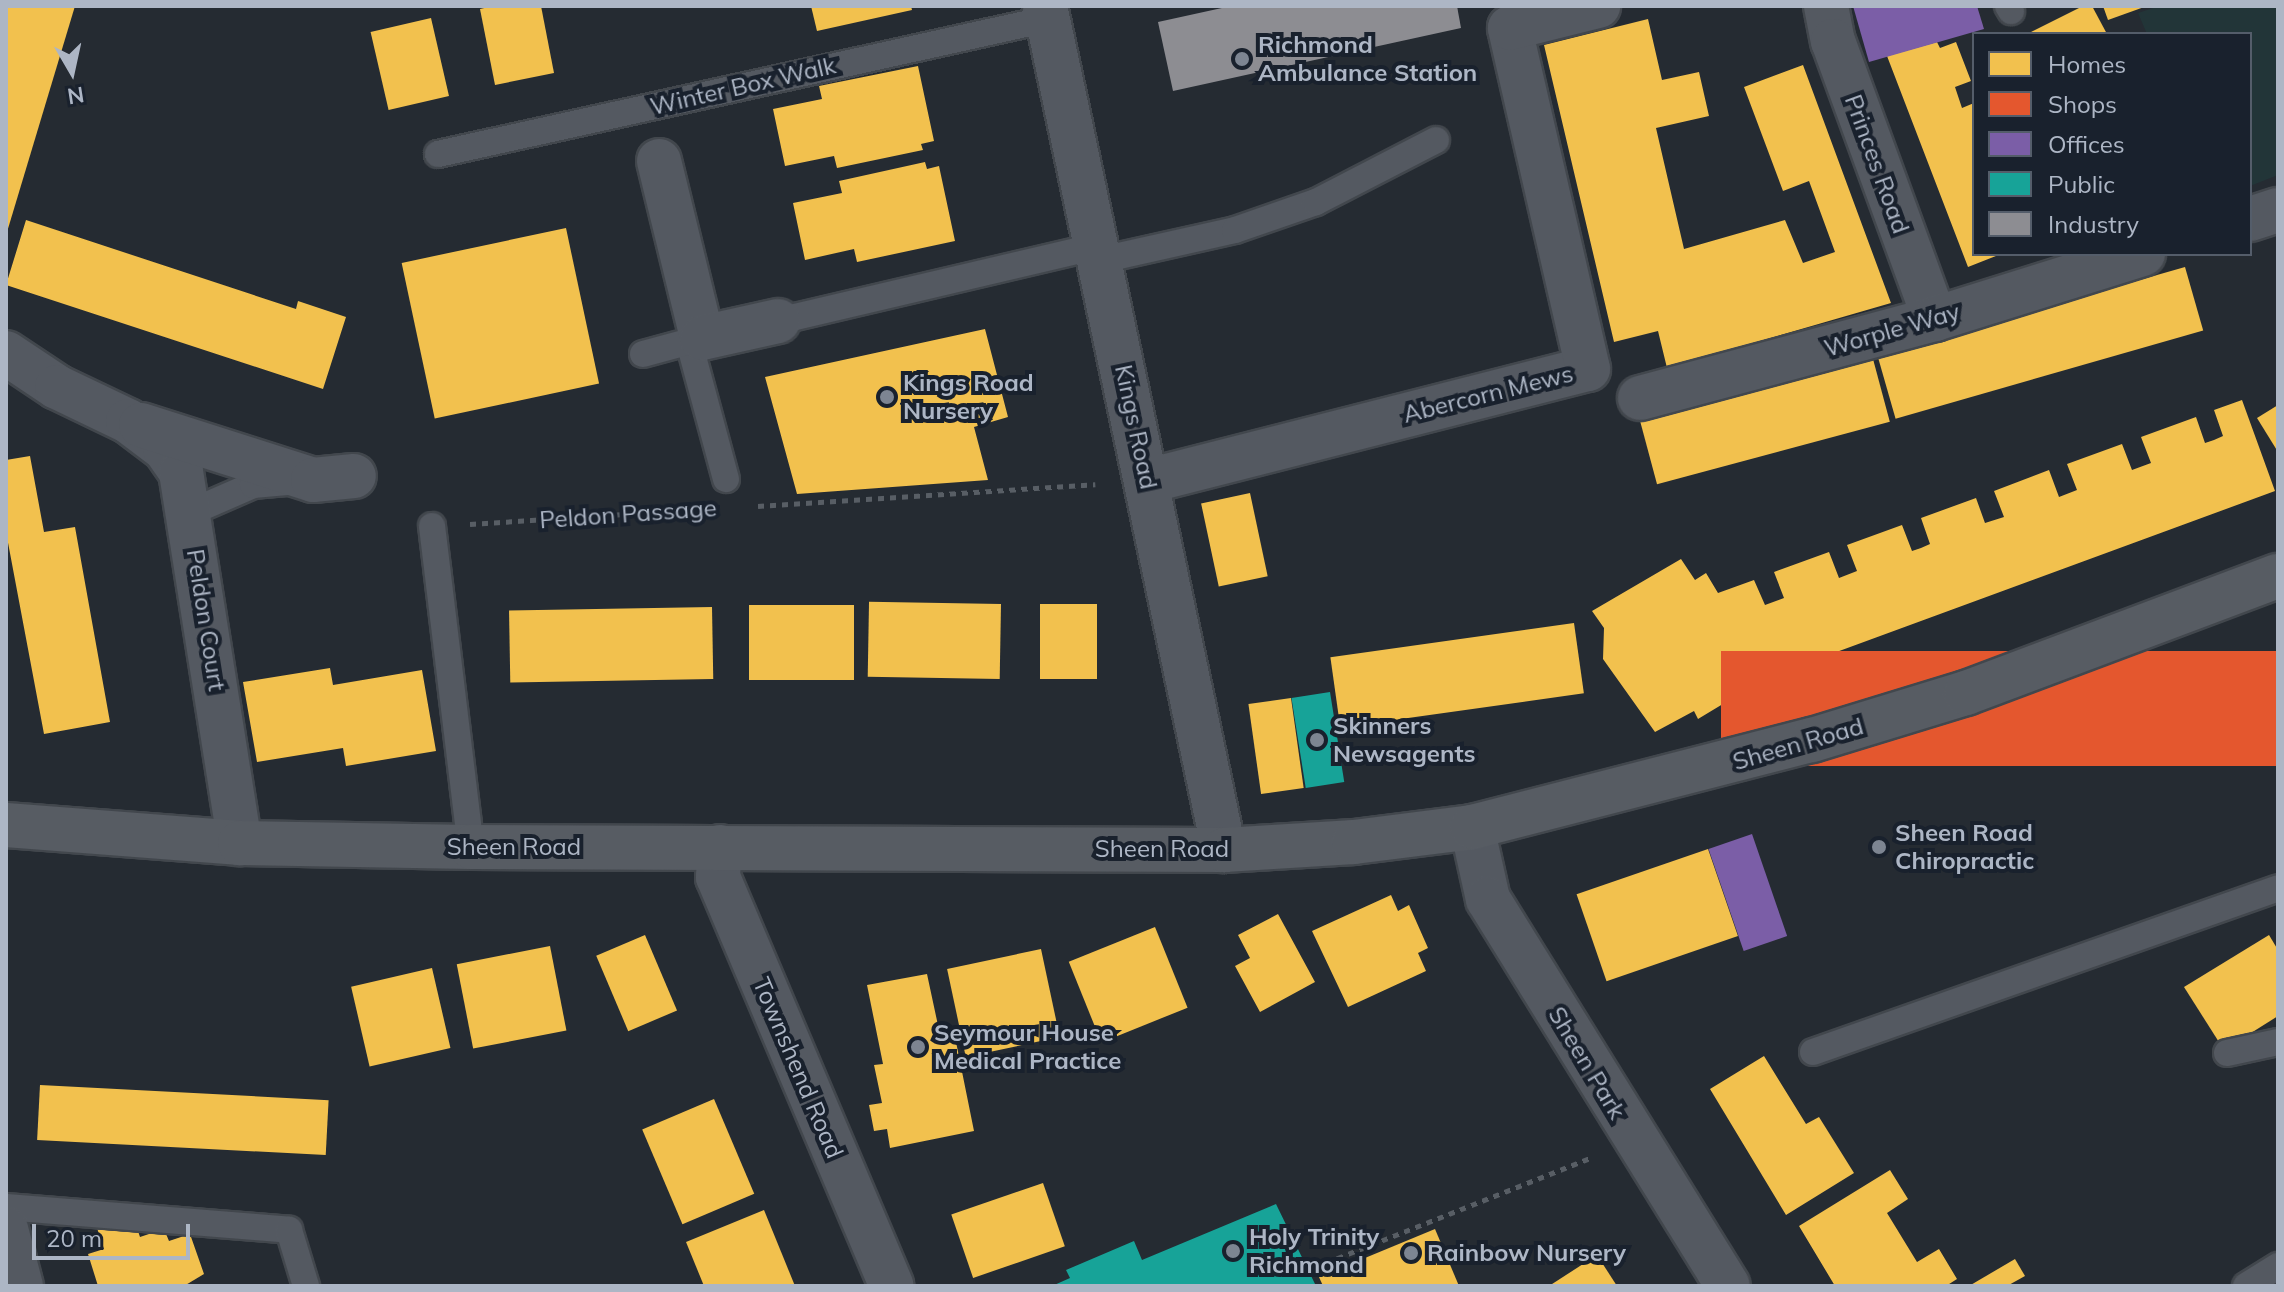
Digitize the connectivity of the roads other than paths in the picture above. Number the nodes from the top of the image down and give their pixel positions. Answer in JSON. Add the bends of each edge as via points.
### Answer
{"nodes":[{"id":1,"x":1598,"y":6,"type":"edge"},
{"id":2,"x":1826,"y":6,"type":"edge"},
{"id":3,"x":1046,"y":12,"type":"edge"},
{"id":4,"x":1436,"y":140,"type":"dead end"},
{"id":5,"x":438,"y":154,"type":"dead end"},
{"id":6,"x":659,"y":161,"type":"dead end"},
{"id":7,"x":2278,"y":210,"type":"edge"},
{"id":8,"x":2252,"y":218,"type":"edge"},
{"id":9,"x":1099,"y":253,"type":"junction"},
{"id":10,"x":2137,"y":256,"type":"edge"},
{"id":11,"x":1935,"y":319,"type":"junction"},
{"id":12,"x":778,"y":321,"type":"joint"},
{"id":13,"x":696,"y":340,"type":"junction"},
{"id":14,"x":6,"y":353,"type":"edge"},
{"id":15,"x":643,"y":354,"type":"dead end"},
{"id":16,"x":1640,"y":398,"type":"dead end"},
{"id":17,"x":128,"y":421,"type":"junction"},
{"id":18,"x":334,"y":478,"type":"joint"},
{"id":19,"x":726,"y":479,"type":"dead end"},
{"id":20,"x":1148,"y":481,"type":"junction"},
{"id":21,"x":189,"y":513,"type":"junction"},
{"id":22,"x":432,"y":526,"type":"road end"},
{"id":23,"x":2278,"y":576,"type":"edge"},
{"id":24,"x":6,"y":825,"type":"edge"},
{"id":25,"x":1472,"y":827,"type":"junction"},
{"id":26,"x":240,"y":843,"type":"junction"},
{"id":27,"x":471,"y":847,"type":"junction"},
{"id":28,"x":720,"y":847,"type":"junction"},
{"id":29,"x":1224,"y":850,"type":"junction"},
{"id":30,"x":2278,"y":888,"type":"edge"},
{"id":31,"x":2278,"y":1042,"type":"edge"},
{"id":32,"x":1813,"y":1052,"type":"dead end"},
{"id":33,"x":2227,"y":1053,"type":"dead end"},
{"id":34,"x":6,"y":1207,"type":"edge"},
{"id":35,"x":6,"y":1229,"type":"edge"},
{"id":36,"x":2278,"y":1266,"type":"edge"},
{"id":37,"x":21,"y":1286,"type":"edge"},
{"id":38,"x":306,"y":1286,"type":"edge"},
{"id":39,"x":892,"y":1286,"type":"edge"},
{"id":40,"x":1728,"y":1286,"type":"edge"},
{"id":41,"x":2246,"y":1286,"type":"edge"}],
"edges":[{"from":1,"to":20,"type":"street","name":"Abercorn Mews","via":[[1510,28],[1588,369]]},
{"from":2,"to":11,"type":"street","name":"Princes Road","via":[[1833,41]]},
{"from":3,"to":5,"type":"lane","name":"Winter Box Walk"},
{"from":3,"to":9,"type":"street","name":"Kings Road"},
{"from":4,"to":9,"type":"lane","via":[[1316,202],[1235,230]]},
{"from":6,"to":13,"type":"street"},
{"from":7,"to":8,"type":"street"},
{"from":9,"to":12,"type":"lane"},
{"from":9,"to":20,"type":"street","name":"Kings Road"},
{"from":10,"to":11,"type":"street","name":"Worple Way"},
{"from":11,"to":16,"type":"street","name":"Worple Way"},
{"from":12,"to":13,"type":"street"},
{"from":13,"to":15,"type":"lane"},
{"from":13,"to":19,"type":"lane"},
{"from":14,"to":17,"type":"street","name":"Peldon Court","via":[[57,387]]},
{"from":17,"to":18,"type":"street","name":"Peldon Court"},
{"from":17,"to":21,"type":"street","name":"Peldon Court","via":[[165,449],[181,472]]},
{"from":18,"to":21,"type":"lane","via":[[253,485]]},
{"from":20,"to":29,"type":"street","name":"Kings Road"},
{"from":21,"to":26,"type":"street","name":"Peldon Court"},
{"from":22,"to":27,"type":"lane"},
{"from":23,"to":25,"type":"main road","name":"Sheen Road","via":[[1938,702],[1670,781]]},
{"from":24,"to":26,"type":"main road","name":"Sheen Road"},
{"from":25,"to":29,"type":"main road","name":"Sheen Road"},
{"from":25,"to":40,"type":"street","name":"Sheen Park","via":[[1488,899]]},
{"from":26,"to":27,"type":"main road","name":"Sheen Road"},
{"from":27,"to":28,"type":"main road","name":"Sheen Road"},
{"from":28,"to":29,"type":"main road","name":"Sheen Road"},
{"from":28,"to":39,"type":"street","name":"Townshend Road","via":[[718,877]]},
{"from":30,"to":32,"type":"lane"},
{"from":31,"to":33,"type":"lane"},
{"from":34,"to":38,"type":"lane","via":[[289,1230]]},
{"from":35,"to":37,"type":"street"},
{"from":36,"to":41,"type":"lane"}]}
